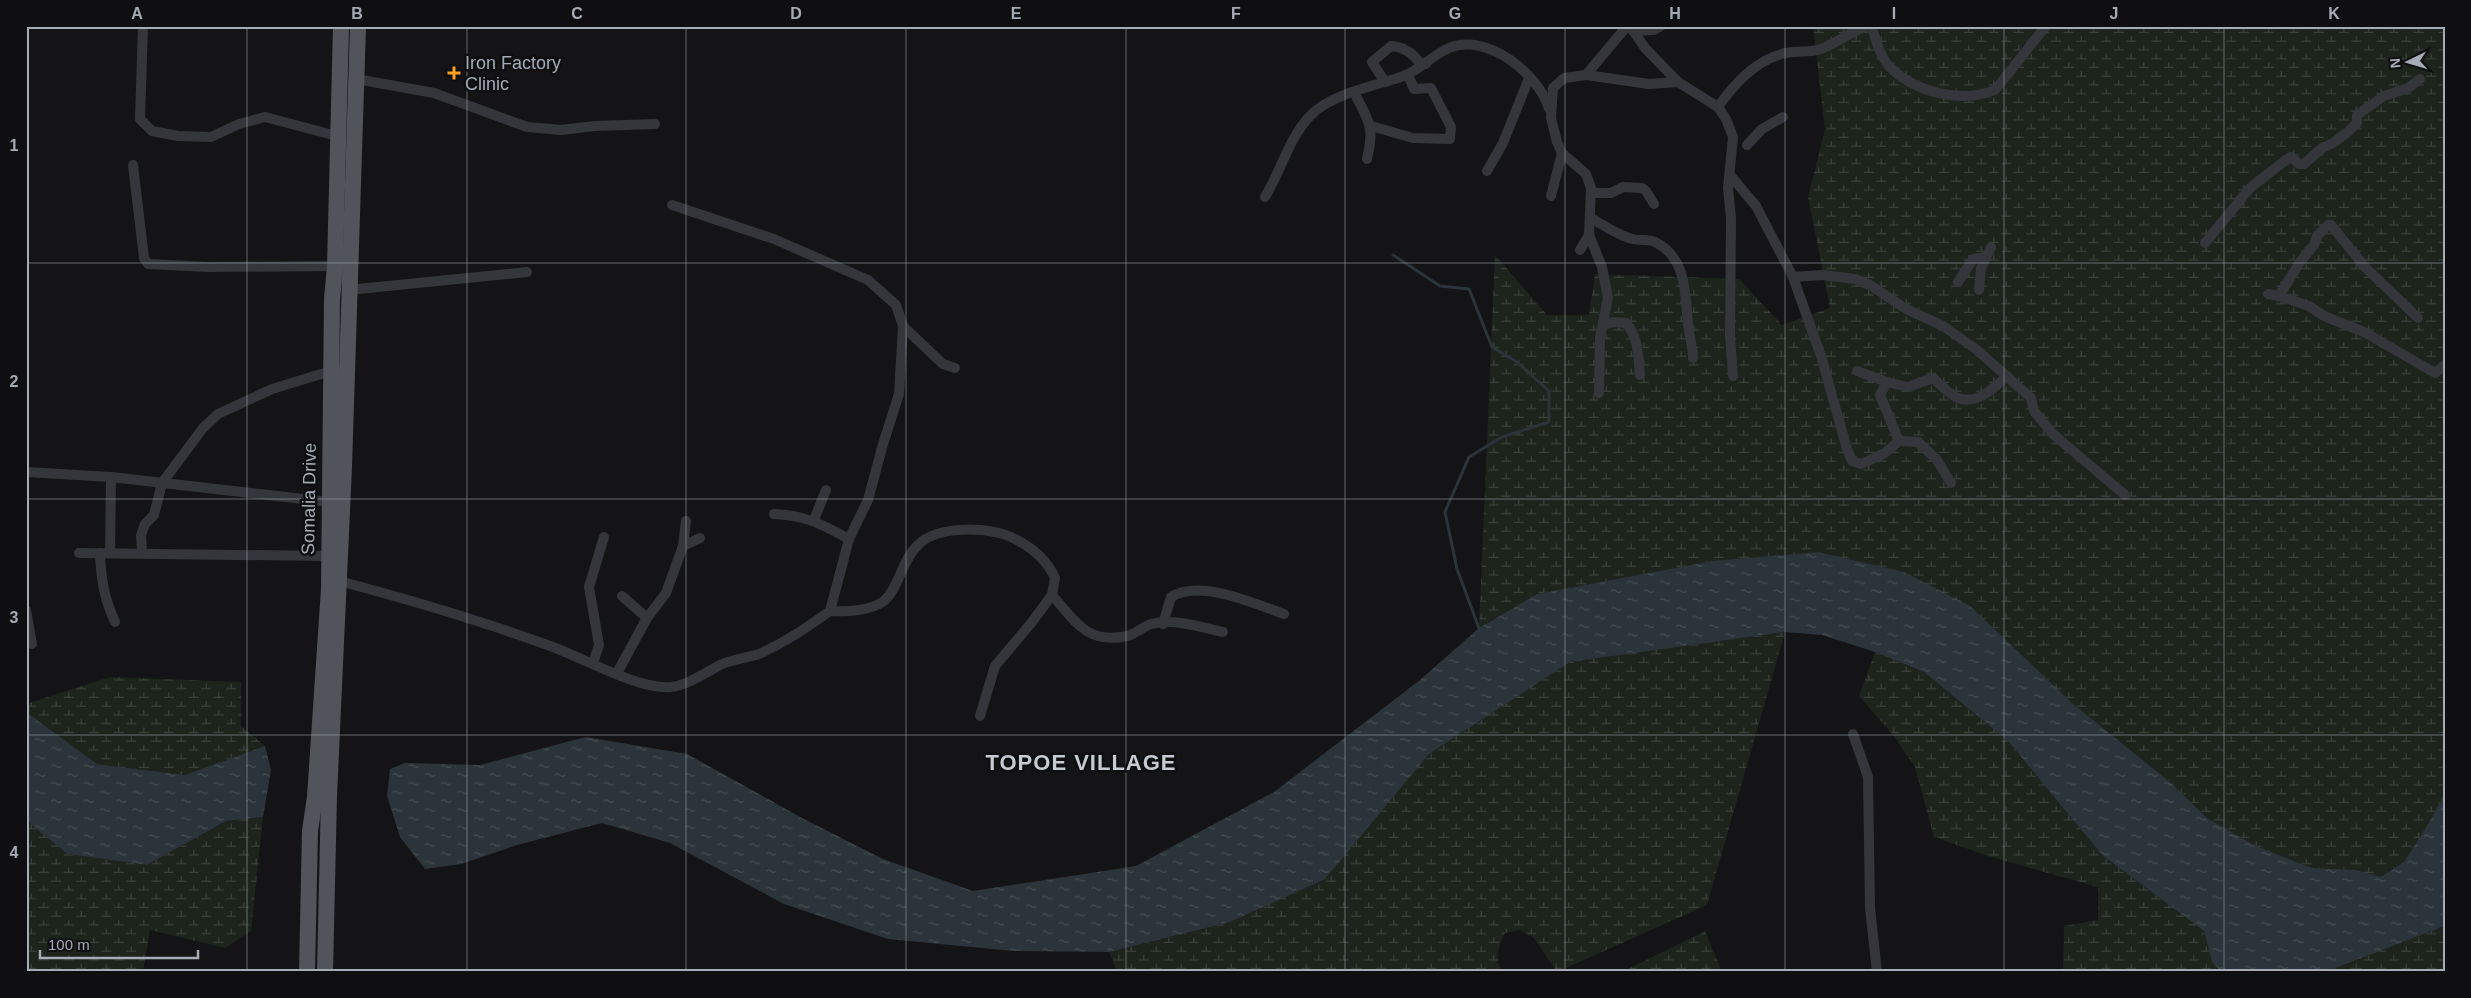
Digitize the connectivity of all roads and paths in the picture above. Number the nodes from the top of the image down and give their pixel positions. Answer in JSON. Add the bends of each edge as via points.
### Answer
{"nodes":[{"id":1,"x":143,"y":26,"type":"edge"},
{"id":2,"x":341,"y":26,"type":"edge"},
{"id":3,"x":358,"y":26,"type":"edge"},
{"id":4,"x":1661,"y":26,"type":"edge"},
{"id":5,"x":1867,"y":26,"type":"edge"},
{"id":6,"x":1872,"y":26,"type":"edge"},
{"id":7,"x":2046,"y":26,"type":"edge"},
{"id":8,"x":1630,"y":28,"type":"edge"},
{"id":9,"x":1426,"y":64,"type":"junction"},
{"id":10,"x":1408,"y":75,"type":"junction"},
{"id":11,"x":1586,"y":76,"type":"junction"},
{"id":12,"x":1564,"y":78,"type":"junction"},
{"id":13,"x":356,"y":79,"type":"junction"},
{"id":14,"x":2420,"y":79,"type":"dead end"},
{"id":15,"x":1533,"y":80,"type":"junction"},
{"id":16,"x":1385,"y":82,"type":"junction"},
{"id":17,"x":1678,"y":82,"type":"junction"},
{"id":18,"x":1354,"y":92,"type":"junction"},
{"id":19,"x":1718,"y":108,"type":"junction"},
{"id":20,"x":1783,"y":117,"type":"dead end"},
{"id":21,"x":1552,"y":118,"type":"junction"},
{"id":22,"x":654,"y":124,"type":"dead end"},
{"id":23,"x":1371,"y":126,"type":"junction"},
{"id":24,"x":337,"y":136,"type":"junction"},
{"id":25,"x":1747,"y":145,"type":"dead end"},
{"id":26,"x":1562,"y":153,"type":"junction"},
{"id":27,"x":1367,"y":159,"type":"dead end"},
{"id":28,"x":134,"y":165,"type":"dead end"},
{"id":29,"x":1486,"y":171,"type":"dead end"},
{"id":30,"x":1730,"y":175,"type":"junction"},
{"id":31,"x":1592,"y":193,"type":"junction"},
{"id":32,"x":1551,"y":196,"type":"dead end"},
{"id":33,"x":1265,"y":197,"type":"dead end"},
{"id":34,"x":1654,"y":204,"type":"dead end"},
{"id":35,"x":672,"y":206,"type":"dead end"},
{"id":36,"x":1591,"y":218,"type":"junction"},
{"id":37,"x":1590,"y":235,"type":"junction"},
{"id":38,"x":2205,"y":243,"type":"dead end"},
{"id":39,"x":1991,"y":247,"type":"dead end"},
{"id":40,"x":1580,"y":250,"type":"dead end"},
{"id":41,"x":1986,"y":257,"type":"junction"},
{"id":42,"x":335,"y":266,"type":"junction"},
{"id":43,"x":527,"y":272,"type":"dead end"},
{"id":44,"x":1793,"y":277,"type":"junction"},
{"id":45,"x":1958,"y":282,"type":"dead end"},
{"id":46,"x":348,"y":290,"type":"junction"},
{"id":47,"x":1979,"y":290,"type":"dead end"},
{"id":48,"x":2268,"y":294,"type":"dead end"},
{"id":49,"x":2280,"y":296,"type":"junction"},
{"id":50,"x":2418,"y":318,"type":"dead end"},
{"id":51,"x":1603,"y":325,"type":"junction"},
{"id":52,"x":903,"y":326,"type":"junction"},
{"id":53,"x":1693,"y":358,"type":"dead end"},
{"id":54,"x":2445,"y":365,"type":"edge"},
{"id":55,"x":955,"y":368,"type":"dead end"},
{"id":56,"x":331,"y":371,"type":"junction"},
{"id":57,"x":1858,"y":371,"type":"dead end"},
{"id":58,"x":1640,"y":375,"type":"dead end"},
{"id":59,"x":1733,"y":376,"type":"dead end"},
{"id":60,"x":2007,"y":376,"type":"junction"},
{"id":61,"x":1887,"y":382,"type":"junction"},
{"id":62,"x":1599,"y":393,"type":"dead end"},
{"id":63,"x":1899,"y":441,"type":"junction"},
{"id":64,"x":26,"y":472,"type":"edge"},
{"id":65,"x":111,"y":477,"type":"junction"},
{"id":66,"x":162,"y":483,"type":"junction"},
{"id":67,"x":1951,"y":483,"type":"dead end"},
{"id":68,"x":826,"y":490,"type":"dead end"},
{"id":69,"x":2125,"y":495,"type":"dead end"},
{"id":70,"x":329,"y":502,"type":"junction"},
{"id":71,"x":774,"y":514,"type":"dead end"},
{"id":72,"x":814,"y":520,"type":"junction"},
{"id":73,"x":686,"y":521,"type":"dead end"},
{"id":74,"x":604,"y":537,"type":"dead end"},
{"id":75,"x":700,"y":538,"type":"dead end"},
{"id":76,"x":849,"y":539,"type":"junction"},
{"id":77,"x":683,"y":546,"type":"junction"},
{"id":78,"x":142,"y":552,"type":"junction"},
{"id":79,"x":79,"y":553,"type":"dead end"},
{"id":80,"x":105,"y":553,"type":"junction"},
{"id":81,"x":328,"y":556,"type":"junction"},
{"id":82,"x":339,"y":581,"type":"junction"},
{"id":83,"x":1052,"y":594,"type":"junction"},
{"id":84,"x":622,"y":596,"type":"dead end"},
{"id":85,"x":26,"y":610,"type":"edge"},
{"id":86,"x":830,"y":611,"type":"junction"},
{"id":87,"x":1284,"y":614,"type":"dead end"},
{"id":88,"x":647,"y":618,"type":"junction"},
{"id":89,"x":115,"y":622,"type":"dead end"},
{"id":90,"x":1164,"y":624,"type":"junction"},
{"id":91,"x":1223,"y":632,"type":"dead end"},
{"id":92,"x":32,"y":644,"type":"dead end"},
{"id":93,"x":593,"y":663,"type":"junction"},
{"id":94,"x":617,"y":673,"type":"junction"},
{"id":95,"x":980,"y":716,"type":"dead end"},
{"id":96,"x":1853,"y":734,"type":"dead end"},
{"id":97,"x":307,"y":972,"type":"edge"},
{"id":98,"x":325,"y":972,"type":"edge"},
{"id":99,"x":1877,"y":972,"type":"edge"}],
"edges":[{"from":1,"to":24,"type":"street","via":[[140,119],[152,131],[211,137],[265,117]]},
{"from":2,"to":24,"type":"main road","name":"Somalia Drive"},
{"from":3,"to":13,"type":"main road","name":"Somalia Drive"},
{"from":4,"to":8,"type":"street","via":[[1654,30]]},
{"from":5,"to":19,"type":"street","via":[[1822,49],[1785,53],[1758,65],[1729,91]]},
{"from":6,"to":7,"type":"street","via":[[1888,65],[1923,90],[1970,96],[1995,90]]},
{"from":8,"to":11,"type":"street"},
{"from":8,"to":17,"type":"street","via":[[1644,48]]},
{"from":9,"to":10,"type":"street"},
{"from":9,"to":15,"type":"street","via":[[1448,48],[1472,44],[1501,53]]},
{"from":9,"to":16,"type":"street","via":[[1419,62],[1414,54],[1391,46],[1372,62]]},
{"from":10,"to":16,"type":"street"},
{"from":10,"to":23,"type":"street","via":[[1414,89],[1431,88],[1451,127],[1450,139],[1413,138]]},
{"from":11,"to":12,"type":"street"},
{"from":11,"to":17,"type":"street","via":[[1649,84]]},
{"from":12,"to":15,"type":"street"},
{"from":12,"to":21,"type":"street","via":[[1553,88]]},
{"from":13,"to":22,"type":"street","via":[[434,93],[527,127],[561,130]]},
{"from":13,"to":46,"type":"main road","name":"Somalia Drive"},
{"from":14,"to":38,"type":"street","via":[[2408,88],[2384,96],[2358,114],[2354,126],[2304,164],[2291,158],[2286,160],[2250,188]]},
{"from":15,"to":21,"type":"street"},
{"from":15,"to":29,"type":"street"},
{"from":16,"to":18,"type":"street"},
{"from":17,"to":19,"type":"street"},
{"from":18,"to":23,"type":"street"},
{"from":18,"to":33,"type":"street","via":[[1310,115],[1292,142]]},
{"from":19,"to":30,"type":"street","via":[[1733,137]]},
{"from":20,"to":25,"type":"street","via":[[1762,129]]},
{"from":21,"to":26,"type":"street"},
{"from":23,"to":27,"type":"street"},
{"from":24,"to":42,"type":"main road","name":"Somalia Drive"},
{"from":26,"to":31,"type":"street","via":[[1586,174]]},
{"from":26,"to":32,"type":"street"},
{"from":28,"to":42,"type":"street","via":[[144,258],[148,264]]},
{"from":30,"to":44,"type":"street","via":[[1756,206]]},
{"from":30,"to":59,"type":"street"},
{"from":31,"to":34,"type":"street","via":[[1611,193],[1623,187],[1642,188]]},
{"from":31,"to":36,"type":"street"},
{"from":35,"to":52,"type":"street","via":[[774,240],[868,280],[896,305]]},
{"from":36,"to":37,"type":"street"},
{"from":36,"to":53,"type":"street","via":[[1628,238],[1655,241],[1672,255],[1681,270],[1686,292]]},
{"from":37,"to":40,"type":"street"},
{"from":37,"to":51,"type":"street","via":[[1604,274],[1608,298]]},
{"from":39,"to":41,"type":"street"},
{"from":41,"to":45,"type":"street","via":[[1973,259]]},
{"from":41,"to":47,"type":"street","via":[[1979,276]]},
{"from":42,"to":56,"type":"main road","name":"Somalia Drive"},
{"from":43,"to":46,"type":"street"},
{"from":44,"to":60,"type":"street","via":[[1823,275],[1855,279],[1870,285],[1906,309],[1943,326]]},
{"from":44,"to":63,"type":"street","via":[[1824,364],[1852,460],[1867,463]]},
{"from":46,"to":82,"type":"main road","name":"Somalia Drive"},
{"from":48,"to":49,"type":"street"},
{"from":49,"to":50,"type":"street","via":[[2328,224],[2365,267]]},
{"from":49,"to":54,"type":"street","via":[[2364,332],[2434,373]]},
{"from":51,"to":58,"type":"street","via":[[1613,322],[1629,326],[1635,335]]},
{"from":51,"to":62,"type":"street"},
{"from":52,"to":55,"type":"street","via":[[943,364]]},
{"from":52,"to":76,"type":"street","via":[[899,394],[868,500]]},
{"from":56,"to":66,"type":"street","via":[[285,383],[218,414],[187,446]]},
{"from":56,"to":70,"type":"main road","name":"Somalia Drive"},
{"from":57,"to":61,"type":"street"},
{"from":60,"to":61,"type":"street","via":[[1990,392],[1973,399],[1958,398],[1933,378],[1908,387]]},
{"from":60,"to":69,"type":"street","via":[[2031,398],[2034,411],[2053,434]]},
{"from":61,"to":63,"type":"street","via":[[1880,395]]},
{"from":63,"to":67,"type":"street","via":[[1918,442],[1937,460]]},
{"from":64,"to":65,"type":"street"},
{"from":65,"to":66,"type":"street"},
{"from":65,"to":80,"type":"street"},
{"from":66,"to":70,"type":"street"},
{"from":66,"to":78,"type":"street","via":[[154,515],[145,524],[142,534]]},
{"from":68,"to":72,"type":"street"},
{"from":70,"to":81,"type":"main road","name":"Somalia Drive"},
{"from":71,"to":72,"type":"street","via":[[794,514]]},
{"from":72,"to":76,"type":"street"},
{"from":73,"to":77,"type":"street"},
{"from":74,"to":93,"type":"street","via":[[589,587],[599,645]]},
{"from":75,"to":77,"type":"street"},
{"from":76,"to":86,"type":"street"},
{"from":77,"to":88,"type":"street","via":[[666,593]]},
{"from":78,"to":80,"type":"street"},
{"from":78,"to":81,"type":"street"},
{"from":79,"to":80,"type":"street"},
{"from":80,"to":89,"type":"street","via":[[102,590]]},
{"from":81,"to":97,"type":"main road","name":"Somalia Drive","via":[[329,589],[310,831]]},
{"from":82,"to":93,"type":"street","via":[[448,610]]},
{"from":82,"to":98,"type":"main road","name":"Somalia Drive"},
{"from":83,"to":86,"type":"street","via":[[1055,578],[1052,571],[1030,548],[1014,538],[965,529],[929,535],[918,544],[908,556],[890,593],[878,604],[845,612]]},
{"from":83,"to":90,"type":"street","via":[[1083,631],[1101,636],[1125,636],[1138,633],[1150,624]]},
{"from":83,"to":95,"type":"street","via":[[995,666]]},
{"from":84,"to":88,"type":"street"},
{"from":85,"to":92,"type":"street"},
{"from":86,"to":94,"type":"street","via":[[791,639],[748,658],[724,663],[681,684],[664,687]]},
{"from":87,"to":90,"type":"street","via":[[1210,590],[1183,590],[1171,597]]},
{"from":88,"to":94,"type":"street"},
{"from":90,"to":91,"type":"street","via":[[1192,625]]},
{"from":93,"to":94,"type":"street"},
{"from":96,"to":99,"type":"street","via":[[1868,777],[1870,908]]}]}
